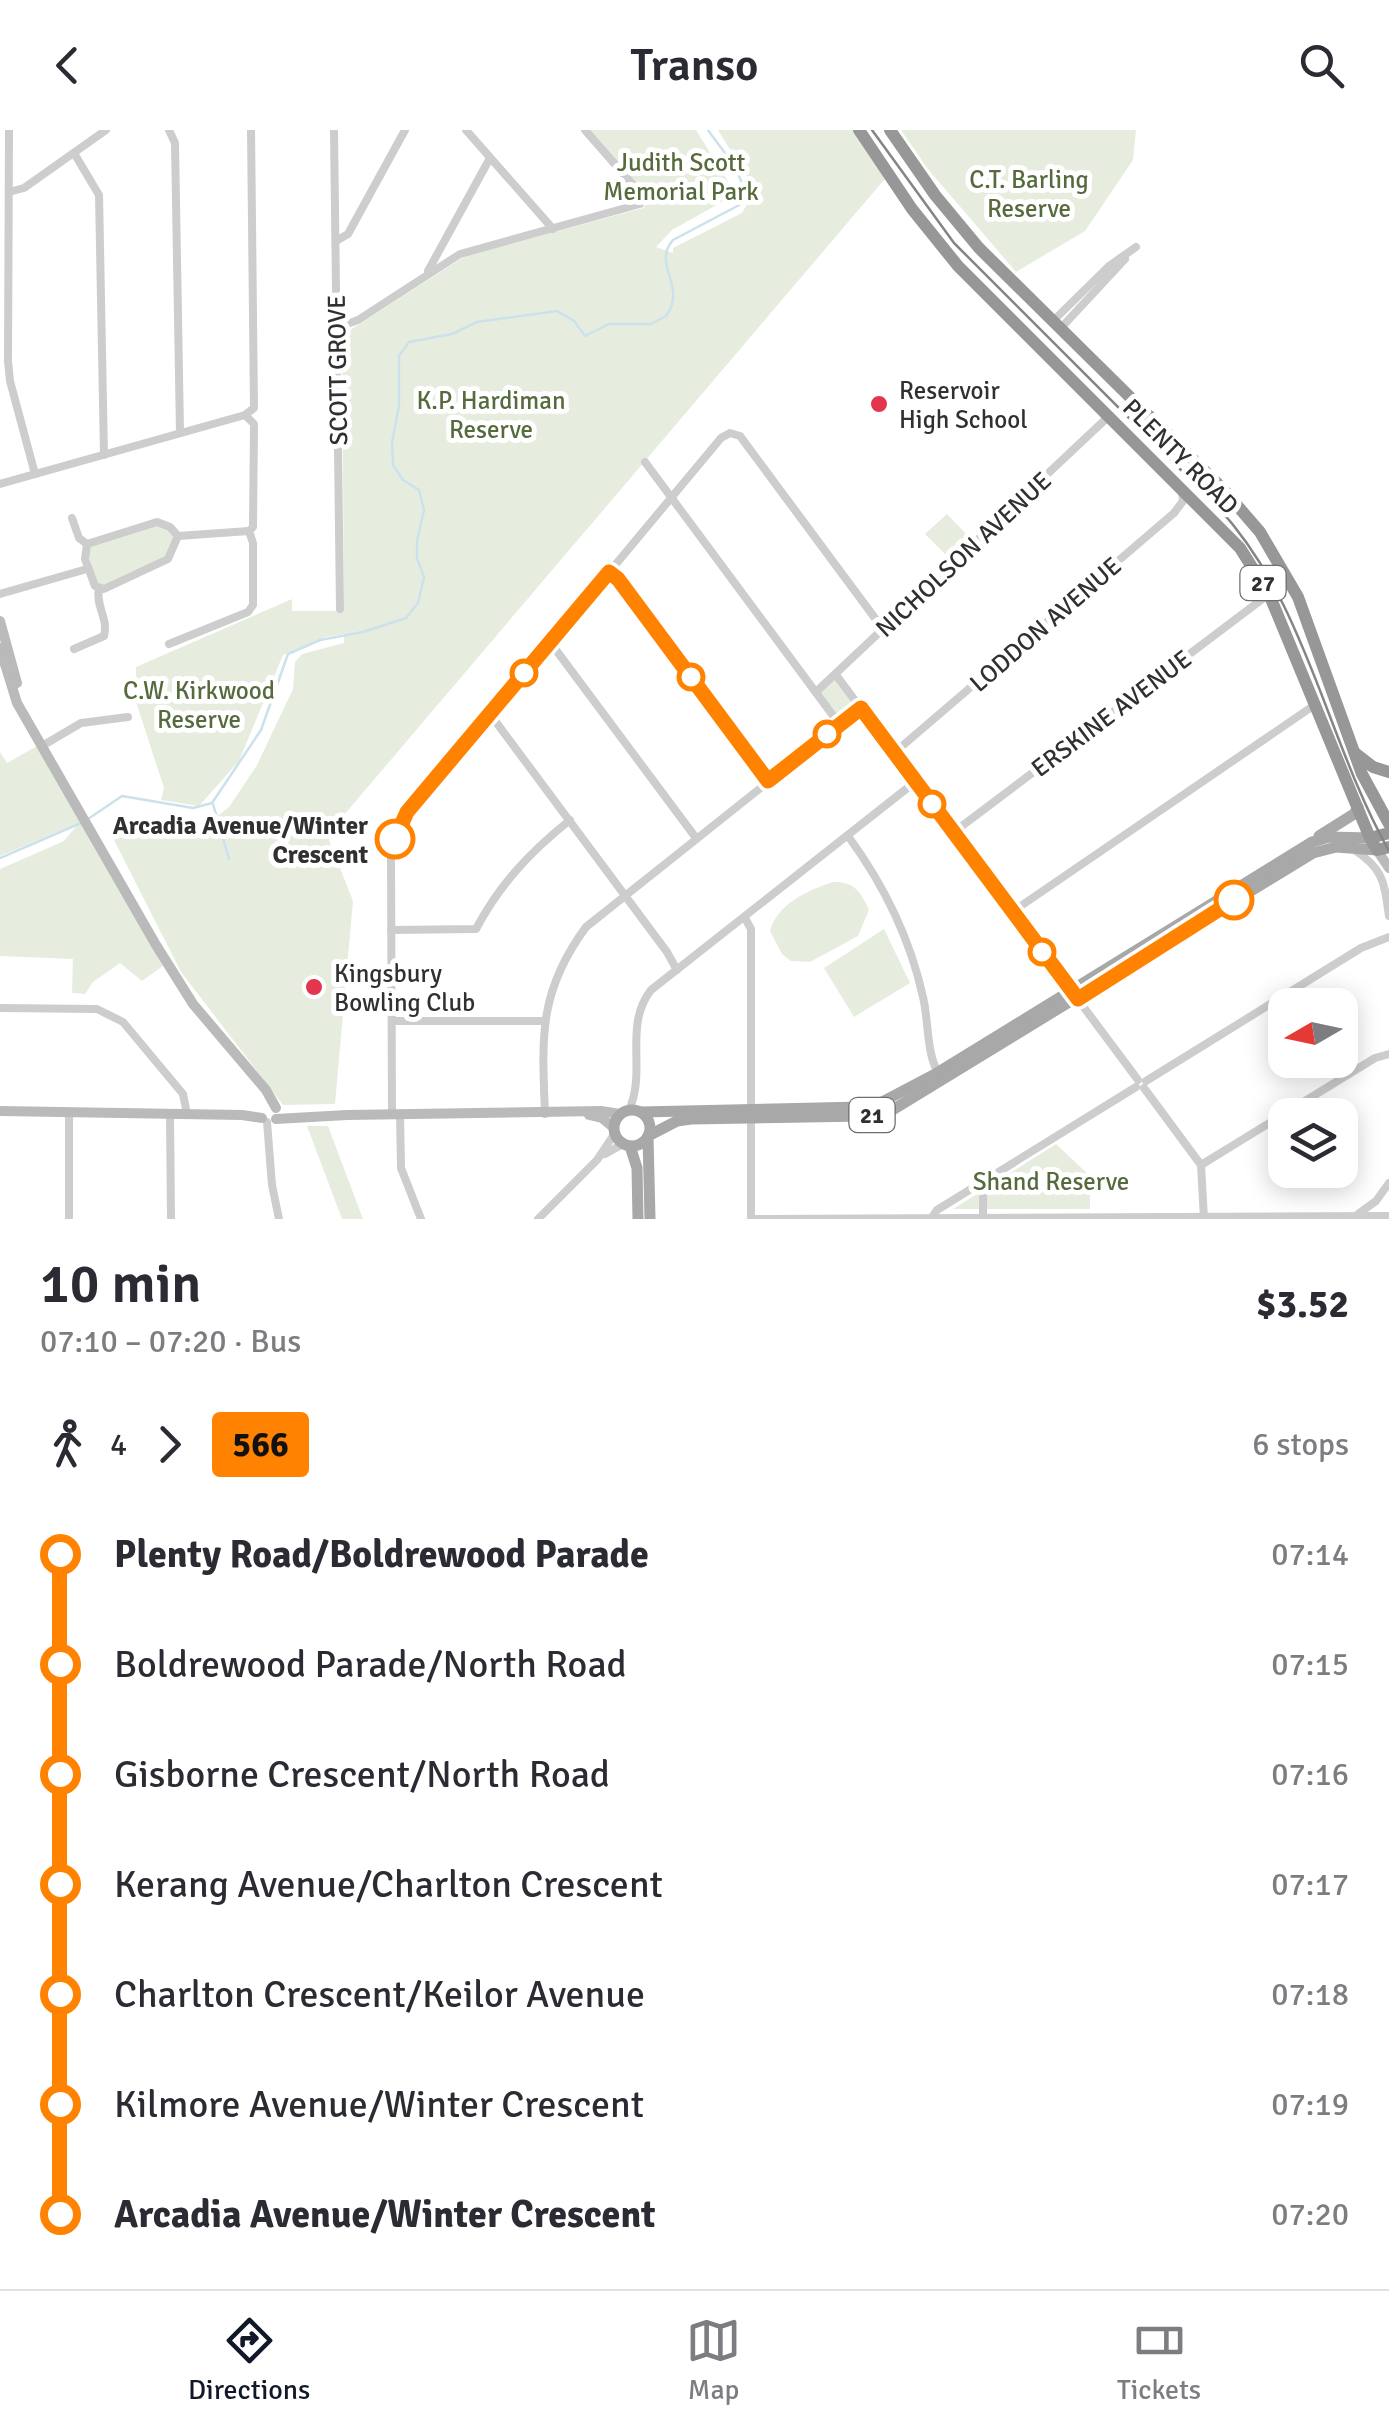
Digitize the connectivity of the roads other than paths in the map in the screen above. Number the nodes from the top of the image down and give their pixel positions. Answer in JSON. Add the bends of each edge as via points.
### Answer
{"nodes":[{"id":1,"x":8,"y":130,"type":"edge"},
{"id":2,"x":106,"y":130,"type":"edge"},
{"id":3,"x":169,"y":130,"type":"edge"},
{"id":4,"x":251,"y":130,"type":"edge"},
{"id":5,"x":334,"y":130,"type":"edge"},
{"id":6,"x":405,"y":130,"type":"edge"},
{"id":7,"x":466,"y":130,"type":"edge"},
{"id":8,"x":584,"y":130,"type":"edge"},
{"id":9,"x":860,"y":130,"type":"edge"},
{"id":10,"x":890,"y":130,"type":"edge"},
{"id":11,"x":74,"y":152,"type":"junction"},
{"id":12,"x":906,"y":152,"type":"junction"},
{"id":13,"x":490,"y":158,"type":"junction"},
{"id":14,"x":885,"y":168,"type":"junction"},
{"id":15,"x":9,"y":192,"type":"junction"},
{"id":16,"x":553,"y":229,"type":"junction"},
{"id":17,"x":447,"y":238,"type":"junction"},
{"id":18,"x":336,"y":242,"type":"junction"},
{"id":19,"x":1134,"y":249,"type":"dead end"},
{"id":20,"x":460,"y":254,"type":"junction"},
{"id":21,"x":426,"y":275,"type":"junction"},
{"id":22,"x":1057,"y":325,"type":"junction"},
{"id":23,"x":336,"y":328,"type":"junction"},
{"id":24,"x":1038,"y":344,"type":"junction"},
{"id":25,"x":245,"y":415,"type":"junction"},
{"id":26,"x":1109,"y":416,"type":"junction"},
{"id":27,"x":180,"y":433,"type":"junction"},
{"id":28,"x":104,"y":454,"type":"junction"},
{"id":29,"x":645,"y":462,"type":"dead end"},
{"id":30,"x":35,"y":474,"type":"junction"},
{"id":31,"x":1214,"y":480,"type":"junction"},
{"id":32,"x":0,"y":484,"type":"edge"},
{"id":33,"x":1182,"y":488,"type":"junction"},
{"id":34,"x":672,"y":497,"type":"junction"},
{"id":35,"x":1194,"y":500,"type":"junction"},
{"id":36,"x":72,"y":518,"type":"dead end"},
{"id":37,"x":249,"y":531,"type":"junction"},
{"id":38,"x":178,"y":536,"type":"junction"},
{"id":39,"x":87,"y":544,"type":"junction"},
{"id":40,"x":87,"y":569,"type":"junction"},
{"id":41,"x":609,"y":572,"type":"junction"},
{"id":42,"x":98,"y":588,"type":"junction"},
{"id":43,"x":0,"y":594,"type":"edge"},
{"id":44,"x":1270,"y":594,"type":"junction"},
{"id":45,"x":340,"y":609,"type":"dead end"},
{"id":46,"x":0,"y":622,"type":"edge"},
{"id":47,"x":1310,"y":626,"type":"junction"},
{"id":48,"x":884,"y":630,"type":"junction"},
{"id":49,"x":1287,"y":633,"type":"junction"},
{"id":50,"x":550,"y":642,"type":"junction"},
{"id":51,"x":169,"y":644,"type":"dead end"},
{"id":52,"x":0,"y":648,"type":"edge"},
{"id":53,"x":74,"y":649,"type":"dead end"},
{"id":54,"x":6,"y":670,"type":"edge"},
{"id":55,"x":836,"y":674,"type":"junction"},
{"id":56,"x":816,"y":692,"type":"junction"},
{"id":57,"x":1316,"y":704,"type":"junction"},
{"id":58,"x":861,"y":708,"type":"junction"},
{"id":59,"x":490,"y":714,"type":"junction"},
{"id":60,"x":128,"y":717,"type":"dead end"},
{"id":61,"x":840,"y":724,"type":"junction"},
{"id":62,"x":42,"y":746,"type":"junction"},
{"id":63,"x":1353,"y":751,"type":"junction"},
{"id":64,"x":894,"y":754,"type":"junction"},
{"id":65,"x":1389,"y":772,"type":"edge"},
{"id":66,"x":768,"y":781,"type":"junction"},
{"id":67,"x":915,"y":782,"type":"junction"},
{"id":68,"x":1358,"y":807,"type":"junction"},
{"id":69,"x":570,"y":820,"type":"junction"},
{"id":70,"x":1389,"y":824,"type":"edge"},
{"id":71,"x":954,"y":832,"type":"junction"},
{"id":72,"x":1389,"y":833,"type":"edge"},
{"id":73,"x":848,"y":836,"type":"junction"},
{"id":74,"x":696,"y":838,"type":"junction"},
{"id":75,"x":1312,"y":842,"type":"junction"},
{"id":76,"x":1377,"y":850,"type":"edge"},
{"id":77,"x":1389,"y":868,"type":"edge"},
{"id":78,"x":624,"y":894,"type":"junction"},
{"id":79,"x":1012,"y":912,"type":"junction"},
{"id":80,"x":1389,"y":916,"type":"edge"},
{"id":81,"x":742,"y":920,"type":"junction"},
{"id":82,"x":1185,"y":925,"type":"junction"},
{"id":83,"x":392,"y":930,"type":"junction"},
{"id":84,"x":1389,"y":937,"type":"edge"},
{"id":85,"x":676,"y":971,"type":"junction"},
{"id":86,"x":1074,"y":994,"type":"junction"},
{"id":87,"x":0,"y":1008,"type":"edge"},
{"id":88,"x":392,"y":1021,"type":"junction"},
{"id":89,"x":544,"y":1021,"type":"junction"},
{"id":90,"x":1389,"y":1054,"type":"edge"},
{"id":91,"x":940,"y":1077,"type":"junction"},
{"id":92,"x":1141,"y":1084,"type":"junction"},
{"id":93,"x":0,"y":1111,"type":"edge"},
{"id":94,"x":69,"y":1112,"type":"junction"},
{"id":95,"x":633,"y":1112,"type":"junction"},
{"id":96,"x":543,"y":1113,"type":"junction"},
{"id":97,"x":750,"y":1113,"type":"junction"},
{"id":98,"x":170,"y":1114,"type":"junction"},
{"id":99,"x":186,"y":1114,"type":"junction"},
{"id":100,"x":270,"y":1114,"type":"junction"},
{"id":101,"x":396,"y":1114,"type":"junction"},
{"id":102,"x":693,"y":1114,"type":"junction"},
{"id":103,"x":614,"y":1130,"type":"junction"},
{"id":104,"x":648,"y":1136,"type":"junction"},
{"id":105,"x":626,"y":1145,"type":"junction"},
{"id":106,"x":597,"y":1160,"type":"junction"},
{"id":107,"x":1201,"y":1166,"type":"junction"},
{"id":108,"x":982,"y":1181,"type":"junction"},
{"id":109,"x":1389,"y":1184,"type":"edge"},
{"id":110,"x":1389,"y":1216,"type":"edge"},
{"id":111,"x":932,"y":1217,"type":"edge"},
{"id":112,"x":1357,"y":1217,"type":"edge"},
{"id":113,"x":983,"y":1218,"type":"edge"},
{"id":114,"x":1204,"y":1218,"type":"edge"},
{"id":115,"x":69,"y":1219,"type":"edge"},
{"id":116,"x":172,"y":1219,"type":"edge"},
{"id":117,"x":279,"y":1219,"type":"edge"},
{"id":118,"x":421,"y":1219,"type":"edge"},
{"id":119,"x":538,"y":1219,"type":"edge"},
{"id":120,"x":638,"y":1219,"type":"edge"},
{"id":121,"x":650,"y":1219,"type":"edge"},
{"id":122,"x":751,"y":1219,"type":"edge"}],
"edges":[{"from":1,"to":15,"type":"street"},
{"from":2,"to":11,"type":"street"},
{"from":3,"to":27,"type":"street","via":[[175,142]]},
{"from":4,"to":25,"type":"street","via":[[254,408]]},
{"from":5,"to":18,"type":"street","name":"SCOTT GROVE"},
{"from":6,"to":18,"type":"street","via":[[348,234]]},
{"from":7,"to":13,"type":"street"},
{"from":8,"to":16,"type":"street","via":[[641,194],[640,204]]},
{"from":9,"to":14,"type":"highway","name":"PLENTY ROAD","number":"27"},
{"from":10,"to":12,"type":"highway","name":"PLENTY ROAD","number":"27"},
{"from":11,"to":15,"type":"street"},
{"from":11,"to":28,"type":"street","via":[[99,196]]},
{"from":12,"to":14,"type":"highway"},
{"from":12,"to":22,"type":"highway","name":"PLENTY ROAD","number":"27","via":[[958,223]]},
{"from":13,"to":16,"type":"street"},
{"from":13,"to":17,"type":"street"},
{"from":14,"to":24,"type":"highway","name":"PLENTY ROAD","number":"27","via":[[934,238]]},
{"from":15,"to":30,"type":"street","via":[[9,371]]},
{"from":16,"to":20,"type":"street"},
{"from":17,"to":20,"type":"street"},
{"from":17,"to":21,"type":"street"},
{"from":18,"to":23,"type":"street","name":"SCOTT GROVE"},
{"from":19,"to":22,"type":"street"},
{"from":20,"to":21,"type":"street"},
{"from":21,"to":23,"type":"street"},
{"from":22,"to":24,"type":"highway"},
{"from":22,"to":31,"type":"highway","name":"PLENTY ROAD","number":"27"},
{"from":23,"to":45,"type":"street","name":"SCOTT GROVE"},
{"from":24,"to":26,"type":"highway","name":"PLENTY ROAD","number":"27"},
{"from":25,"to":27,"type":"street"},
{"from":25,"to":37,"type":"street","via":[[254,424]]},
{"from":26,"to":33,"type":"highway","name":"PLENTY ROAD","number":"27"},
{"from":26,"to":48,"type":"street","name":"NICHOLSON AVENUE"},
{"from":27,"to":28,"type":"street"},
{"from":28,"to":30,"type":"street"},
{"from":29,"to":34,"type":"street"},
{"from":30,"to":32,"type":"street"},
{"from":31,"to":35,"type":"highway"},
{"from":31,"to":47,"type":"highway","name":"PLENTY ROAD","number":"27","via":[[1260,532]]},
{"from":33,"to":35,"type":"highway","name":"PLENTY ROAD","number":"27"},
{"from":33,"to":64,"type":"street","name":"LODDON AVENUE","via":[[1174,513]]},
{"from":34,"to":41,"type":"street"},
{"from":34,"to":48,"type":"street","via":[[721,438],[740,436]]},
{"from":34,"to":56,"type":"street"},
{"from":35,"to":44,"type":"highway","name":"PLENTY ROAD","number":"27","via":[[1240,548]]},
{"from":36,"to":39,"type":"street"},
{"from":37,"to":38,"type":"street"},
{"from":37,"to":51,"type":"street","via":[[253,605]]},
{"from":38,"to":39,"type":"street","via":[[157,522]]},
{"from":38,"to":42,"type":"street","via":[[162,564]]},
{"from":39,"to":40,"type":"street"},
{"from":40,"to":42,"type":"street"},
{"from":40,"to":43,"type":"street"},
{"from":41,"to":50,"type":"street"},
{"from":41,"to":66,"type":"street"},
{"from":42,"to":53,"type":"street","via":[[104,636]]},
{"from":44,"to":49,"type":"highway","name":"PLENTY ROAD","number":"27"},
{"from":44,"to":71,"type":"street","name":"ERSKINE AVENUE"},
{"from":46,"to":54,"type":"main road"},
{"from":47,"to":49,"type":"highway"},
{"from":47,"to":63,"type":"highway","name":"PLENTY ROAD","number":"27"},
{"from":48,"to":55,"type":"street","name":"NICHOLSON AVENUE"},
{"from":49,"to":57,"type":"highway","name":"PLENTY ROAD","number":"27"},
{"from":50,"to":59,"type":"street"},
{"from":50,"to":74,"type":"street"},
{"from":52,"to":54,"type":"main road"},
{"from":54,"to":62,"type":"main road"},
{"from":55,"to":56,"type":"street","name":"NICHOLSON AVENUE"},
{"from":55,"to":58,"type":"street"},
{"from":56,"to":61,"type":"street"},
{"from":57,"to":68,"type":"highway","name":"PLENTY ROAD","number":"27"},
{"from":57,"to":79,"type":"street"},
{"from":58,"to":61,"type":"street"},
{"from":58,"to":64,"type":"street"},
{"from":59,"to":69,"type":"street"},
{"from":59,"to":83,"type":"street","via":[[401,822],[392,854]]},
{"from":60,"to":62,"type":"street","via":[[81,723]]},
{"from":61,"to":66,"type":"street"},
{"from":62,"to":100,"type":"main road","via":[[193,1004],[259,1085]]},
{"from":63,"to":65,"type":"highway"},
{"from":63,"to":70,"type":"highway","name":"PLENTY ROAD","number":"27"},
{"from":64,"to":67,"type":"street"},
{"from":66,"to":74,"type":"street"},
{"from":67,"to":71,"type":"street"},
{"from":67,"to":73,"type":"street"},
{"from":68,"to":75,"type":"main road"},
{"from":68,"to":76,"type":"highway","name":"PLENTY ROAD","number":"27"},
{"from":69,"to":78,"type":"street"},
{"from":69,"to":83,"type":"street","via":[[509,876],[476,929]]},
{"from":71,"to":79,"type":"street"},
{"from":72,"to":76,"type":"highway","number":"21"},
{"from":73,"to":81,"type":"street"},
{"from":73,"to":91,"type":"street","via":[[882,888],[912,957]]},
{"from":74,"to":78,"type":"street"},
{"from":75,"to":76,"type":"main road","number":"21","via":[[1332,837]]},
{"from":75,"to":82,"type":"main road","number":"21"},
{"from":76,"to":77,"type":"main road","name":"PLENTY ROAD","number":"27"},
{"from":76,"to":80,"type":"street"},
{"from":76,"to":82,"type":"main road","number":"21","via":[[1318,850]]},
{"from":78,"to":85,"type":"street"},
{"from":78,"to":89,"type":"street","via":[[566,954]]},
{"from":79,"to":86,"type":"street"},
{"from":81,"to":85,"type":"street"},
{"from":81,"to":97,"type":"street","via":[[750,924]]},
{"from":82,"to":86,"type":"main road","number":"21"},
{"from":83,"to":88,"type":"street"},
{"from":84,"to":92,"type":"street"},
{"from":85,"to":95,"type":"street","via":[[645,998],[636,1020]]},
{"from":86,"to":91,"type":"main road","number":"21"},
{"from":86,"to":92,"type":"street"},
{"from":87,"to":99,"type":"street","via":[[111,1015],[183,1094]]},
{"from":88,"to":89,"type":"street"},
{"from":88,"to":101,"type":"street"},
{"from":89,"to":96,"type":"street"},
{"from":90,"to":107,"type":"street"},
{"from":91,"to":97,"type":"main road","number":"21","via":[[862,1107]]},
{"from":92,"to":107,"type":"street"},
{"from":92,"to":108,"type":"street"},
{"from":93,"to":94,"type":"main road"},
{"from":94,"to":98,"type":"main road"},
{"from":94,"to":115,"type":"street"},
{"from":95,"to":96,"type":"main road"},
{"from":95,"to":102,"type":"main road","number":"21"},
{"from":95,"to":103,"type":"main road"},
{"from":95,"to":104,"type":"main road","via":[[650,1124]]},
{"from":96,"to":101,"type":"main road"},
{"from":96,"to":103,"type":"main road","via":[[592,1115]]},
{"from":97,"to":102,"type":"main road","number":"21"},
{"from":97,"to":122,"type":"street"},
{"from":98,"to":99,"type":"main road"},
{"from":98,"to":116,"type":"street"},
{"from":99,"to":100,"type":"main road"},
{"from":100,"to":101,"type":"main road"},
{"from":100,"to":117,"type":"street"},
{"from":101,"to":118,"type":"street","via":[[401,1168]]},
{"from":102,"to":104,"type":"main road","number":"21"},
{"from":103,"to":105,"type":"main road"},
{"from":103,"to":106,"type":"street"},
{"from":104,"to":105,"type":"main road","number":"21"},
{"from":104,"to":121,"type":"main road"},
{"from":105,"to":106,"type":"street"},
{"from":105,"to":120,"type":"main road","via":[[638,1168]]},
{"from":106,"to":119,"type":"street"},
{"from":107,"to":114,"type":"street"},
{"from":108,"to":111,"type":"street"},
{"from":108,"to":113,"type":"street"},
{"from":109,"to":112,"type":"street"},
{"from":110,"to":112,"type":"street"},
{"from":111,"to":113,"type":"street"},
{"from":111,"to":122,"type":"street"},
{"from":112,"to":114,"type":"street"},
{"from":113,"to":114,"type":"street"}]}
